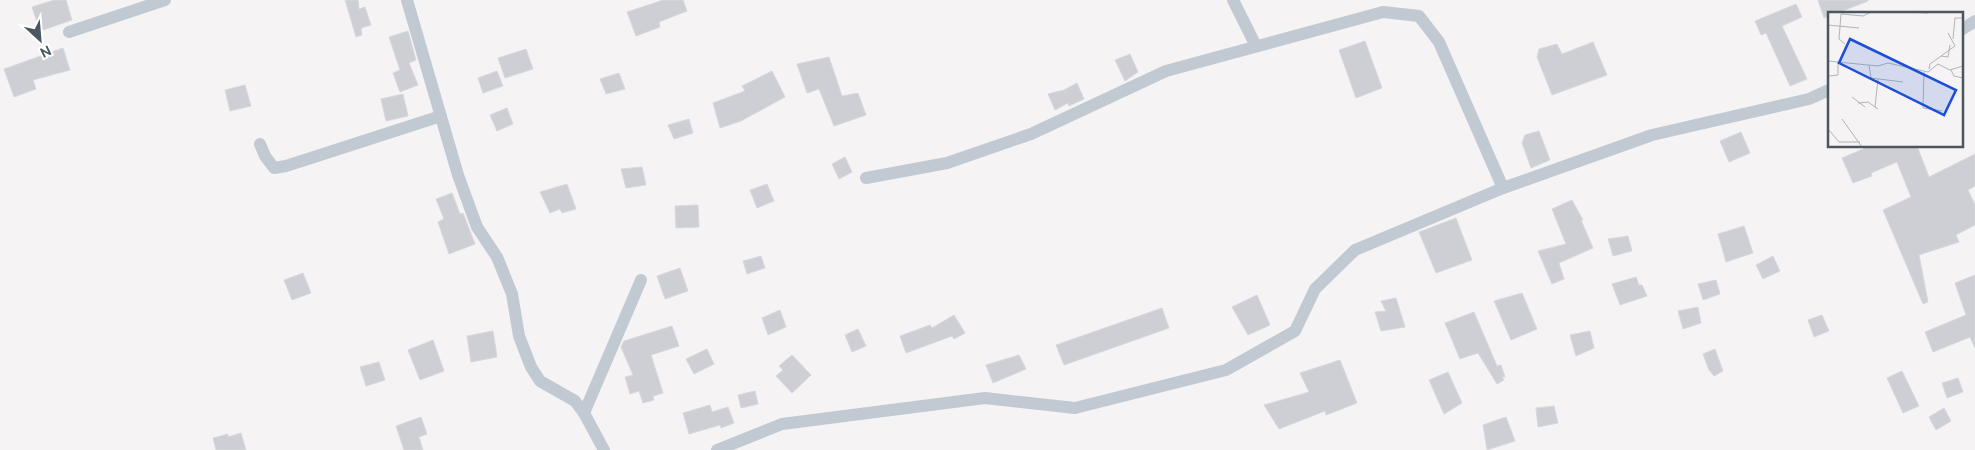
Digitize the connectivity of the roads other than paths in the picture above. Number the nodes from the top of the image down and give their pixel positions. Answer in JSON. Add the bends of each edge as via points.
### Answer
{"nodes":[{"id":1,"x":165,"y":0,"type":"edge"},
{"id":2,"x":407,"y":0,"type":"edge"},
{"id":3,"x":1233,"y":0,"type":"edge"},
{"id":4,"x":1975,"y":21,"type":"edge"},
{"id":5,"x":1962,"y":29,"type":"edge"},
{"id":6,"x":69,"y":32,"type":"dead end"},
{"id":7,"x":1256,"y":46,"type":"junction"},
{"id":8,"x":1828,"y":90,"type":"edge"},
{"id":9,"x":441,"y":116,"type":"junction"},
{"id":10,"x":260,"y":144,"type":"dead end"},
{"id":11,"x":866,"y":178,"type":"dead end"},
{"id":12,"x":1503,"y":188,"type":"junction"},
{"id":13,"x":641,"y":280,"type":"dead end"},
{"id":14,"x":584,"y":413,"type":"junction"},
{"id":15,"x":604,"y":450,"type":"edge"},
{"id":16,"x":717,"y":450,"type":"edge"}],
"edges":[{"from":1,"to":6,"type":"street"},
{"from":2,"to":9,"type":"street"},
{"from":3,"to":7,"type":"street"},
{"from":4,"to":5,"type":"street"},
{"from":7,"to":11,"type":"street","via":[[1166,71],[1031,134],[947,163]]},
{"from":7,"to":12,"type":"street","via":[[1383,12],[1419,16],[1439,42]]},
{"from":8,"to":12,"type":"street","via":[[1809,99],[1652,136]]},
{"from":9,"to":10,"type":"street","via":[[274,168]]},
{"from":9,"to":14,"type":"street","via":[[477,227],[497,256],[512,294],[519,336],[531,367],[540,381],[575,401]]},
{"from":12,"to":16,"type":"street","via":[[1355,250],[1315,289],[1296,331],[1226,370],[1075,408],[985,398],[782,424]]},
{"from":13,"to":14,"type":"street"},
{"from":14,"to":15,"type":"street"}]}
